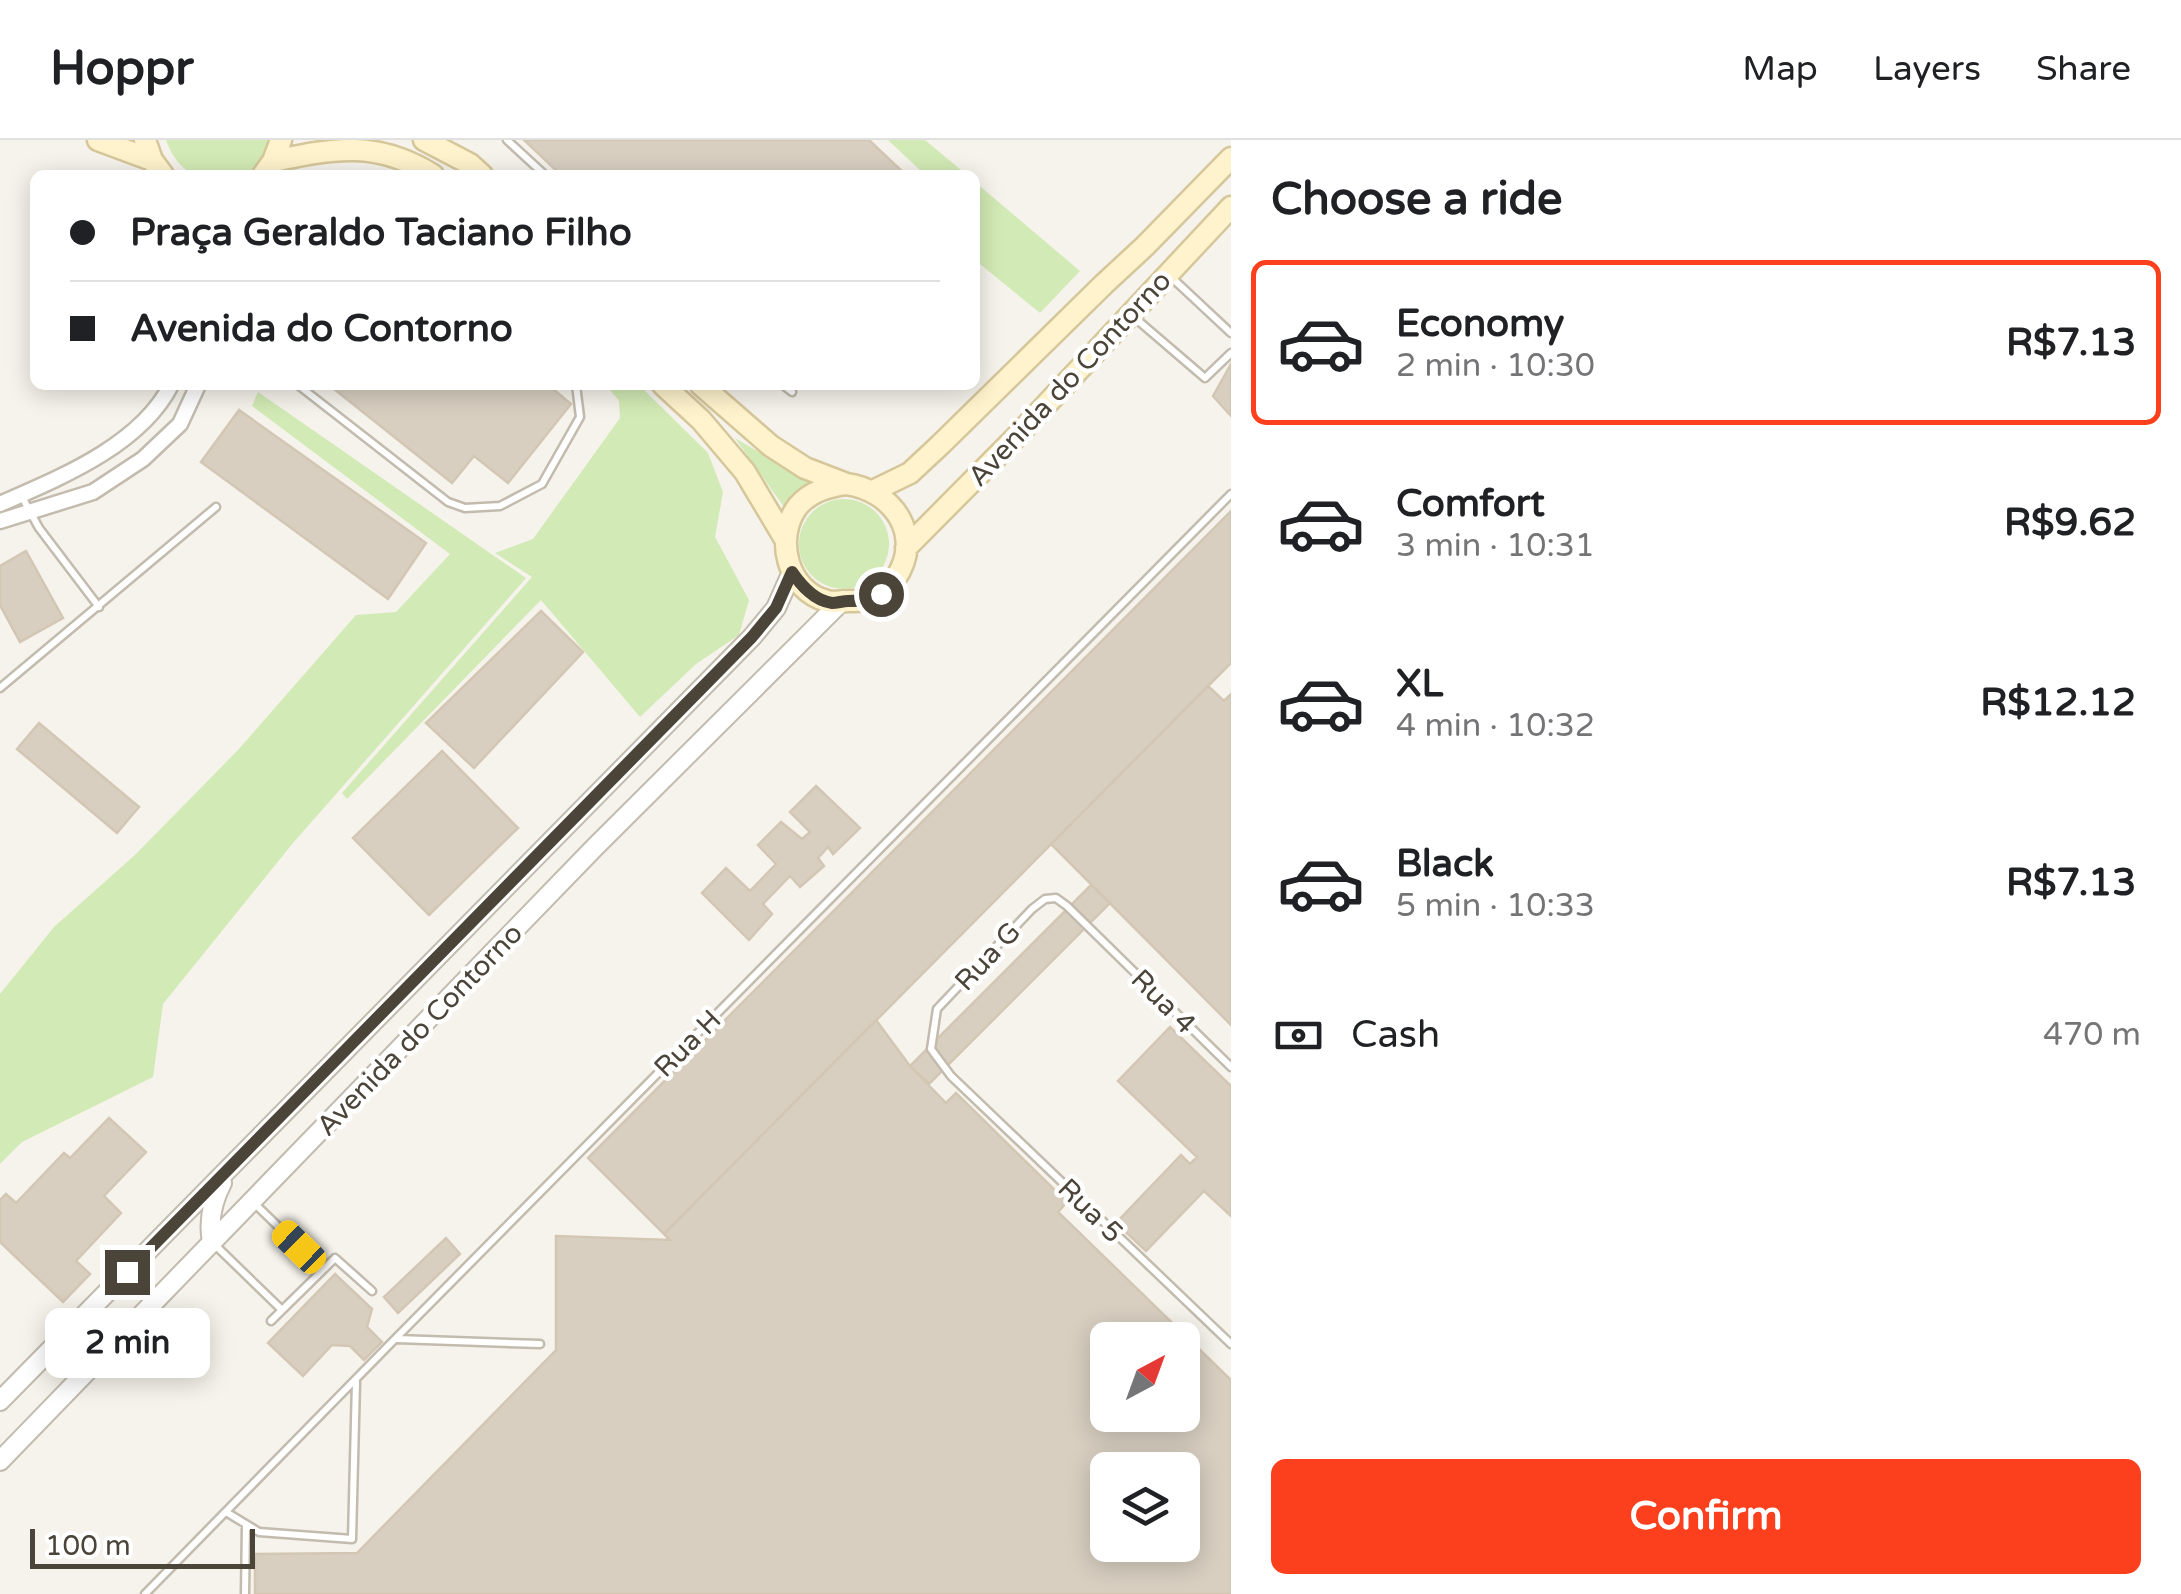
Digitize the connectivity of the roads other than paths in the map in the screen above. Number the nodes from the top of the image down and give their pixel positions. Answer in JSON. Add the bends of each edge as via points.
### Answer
{"nodes":[{"id":1,"x":98,"y":140,"type":"edge"},
{"id":2,"x":281,"y":140,"type":"edge"},
{"id":3,"x":424,"y":140,"type":"edge"},
{"id":4,"x":507,"y":140,"type":"edge"},
{"id":5,"x":153,"y":158,"type":"edge"},
{"id":6,"x":1231,"y":158,"type":"edge"},
{"id":7,"x":267,"y":170,"type":"edge"},
{"id":8,"x":270,"y":170,"type":"edge"},
{"id":9,"x":426,"y":170,"type":"edge"},
{"id":10,"x":477,"y":170,"type":"edge"},
{"id":11,"x":540,"y":170,"type":"edge"},
{"id":12,"x":1226,"y":219,"type":"edge"},
{"id":13,"x":1168,"y":274,"type":"junction"},
{"id":14,"x":1130,"y":314,"type":"junction"},
{"id":15,"x":1231,"y":333,"type":"edge"},
{"id":16,"x":1231,"y":354,"type":"edge"},
{"id":17,"x":1205,"y":378,"type":"junction"},
{"id":18,"x":1195,"y":385,"type":"dead end"},
{"id":19,"x":168,"y":390,"type":"edge"},
{"id":20,"x":196,"y":390,"type":"edge"},
{"id":21,"x":304,"y":390,"type":"edge"},
{"id":22,"x":577,"y":390,"type":"edge"},
{"id":23,"x":669,"y":390,"type":"edge"},
{"id":24,"x":709,"y":390,"type":"edge"},
{"id":25,"x":789,"y":390,"type":"edge"},
{"id":26,"x":792,"y":392,"type":"dead end"},
{"id":27,"x":846,"y":484,"type":"junction"},
{"id":28,"x":873,"y":491,"type":"junction"},
{"id":29,"x":1231,"y":494,"type":"edge"},
{"id":30,"x":22,"y":495,"type":"junction"},
{"id":31,"x":0,"y":504,"type":"edge"},
{"id":32,"x":216,"y":506,"type":"dead end"},
{"id":33,"x":30,"y":512,"type":"junction"},
{"id":34,"x":0,"y":520,"type":"edge"},
{"id":35,"x":785,"y":539,"type":"junction"},
{"id":36,"x":906,"y":548,"type":"junction"},
{"id":37,"x":792,"y":572,"type":"junction"},
{"id":38,"x":842,"y":600,"type":"junction"},
{"id":39,"x":99,"y":607,"type":"junction"},
{"id":40,"x":0,"y":688,"type":"edge"},
{"id":41,"x":1097,"y":935,"type":"joint"},
{"id":42,"x":1231,"y":1067,"type":"edge"},
{"id":43,"x":950,"y":1076,"type":"joint"},
{"id":44,"x":229,"y":1169,"type":"junction"},
{"id":45,"x":252,"y":1201,"type":"junction"},
{"id":46,"x":212,"y":1242,"type":"junction"},
{"id":47,"x":322,"y":1269,"type":"junction"},
{"id":48,"x":372,"y":1291,"type":"dead end"},
{"id":49,"x":282,"y":1310,"type":"junction"},
{"id":50,"x":271,"y":1322,"type":"dead end"},
{"id":51,"x":395,"y":1338,"type":"junction"},
{"id":52,"x":540,"y":1344,"type":"dead end"},
{"id":53,"x":1231,"y":1344,"type":"edge"},
{"id":54,"x":356,"y":1379,"type":"junction"},
{"id":55,"x":0,"y":1401,"type":"edge"},
{"id":56,"x":0,"y":1461,"type":"edge"},
{"id":57,"x":226,"y":1512,"type":"junction"},
{"id":58,"x":246,"y":1524,"type":"junction"},
{"id":59,"x":146,"y":1594,"type":"edge"},
{"id":60,"x":245,"y":1594,"type":"edge"}],
"edges":[{"from":1,"to":5,"type":"main road"},
{"from":2,"to":7,"type":"main road"},
{"from":3,"to":10,"type":"main road"},
{"from":4,"to":11,"type":"lane"},
{"from":6,"to":28,"type":"main road","name":"Avenida do Contorno","via":[[910,473]]},
{"from":8,"to":9,"type":"main road","via":[[350,146]]},
{"from":12,"to":13,"type":"main road","name":"Avenida do Contorno"},
{"from":13,"to":14,"type":"main road","name":"Avenida do Contorno"},
{"from":13,"to":15,"type":"lane"},
{"from":14,"to":17,"type":"lane"},
{"from":14,"to":36,"type":"main road","name":"Avenida do Contorno"},
{"from":16,"to":17,"type":"lane"},
{"from":17,"to":18,"type":"lane"},
{"from":19,"to":30,"type":"street","via":[[127,437]]},
{"from":20,"to":33,"type":"street","via":[[180,424],[143,459],[92,492]]},
{"from":21,"to":22,"type":"lane","via":[[448,502],[465,508],[500,506],[542,484],[580,417]]},
{"from":23,"to":35,"type":"main road","via":[[745,472]]},
{"from":24,"to":27,"type":"main road","via":[[771,446]]},
{"from":25,"to":26,"type":"lane"},
{"from":27,"to":28,"type":"main road"},
{"from":27,"to":35,"type":"main road","via":[[828,486],[798,506]]},
{"from":28,"to":36,"type":"main road","via":[[898,514]]},
{"from":29,"to":51,"type":"lane","name":"Rua H"},
{"from":30,"to":31,"type":"street"},
{"from":30,"to":33,"type":"lane"},
{"from":32,"to":39,"type":"lane"},
{"from":33,"to":34,"type":"street"},
{"from":33,"to":39,"type":"lane"},
{"from":35,"to":37,"type":"main road"},
{"from":36,"to":38,"type":"main road","via":[[894,582],[881,594],[864,602]]},
{"from":37,"to":38,"type":"main road","via":[[815,596]]},
{"from":37,"to":44,"type":"street","name":"Avenida do Contorno","via":[[776,608],[752,637]]},
{"from":38,"to":45,"type":"street","name":"Avenida do Contorno"},
{"from":39,"to":40,"type":"lane"},
{"from":41,"to":42,"type":"lane","name":"Rua 4"},
{"from":41,"to":43,"type":"lane","name":"Rua G","via":[[1056,898],[1032,908],[937,1009],[931,1049]]},
{"from":43,"to":53,"type":"lane","name":"Rua 5"},
{"from":44,"to":46,"type":"street","via":[[211,1213]]},
{"from":44,"to":55,"type":"street","name":"Avenida do Contorno"},
{"from":45,"to":46,"type":"street","name":"Avenida do Contorno"},
{"from":45,"to":47,"type":"lane"},
{"from":46,"to":49,"type":"lane"},
{"from":46,"to":56,"type":"street","name":"Avenida do Contorno"},
{"from":47,"to":48,"type":"lane","via":[[334,1259]]},
{"from":47,"to":49,"type":"lane"},
{"from":49,"to":50,"type":"lane"},
{"from":51,"to":52,"type":"lane"},
{"from":51,"to":54,"type":"lane","name":"Rua H"},
{"from":54,"to":57,"type":"lane","name":"Rua H"},
{"from":54,"to":58,"type":"lane","via":[[352,1538],[258,1532]]},
{"from":57,"to":58,"type":"lane"},
{"from":57,"to":59,"type":"lane","name":"Rua H"},
{"from":58,"to":60,"type":"lane"}]}
